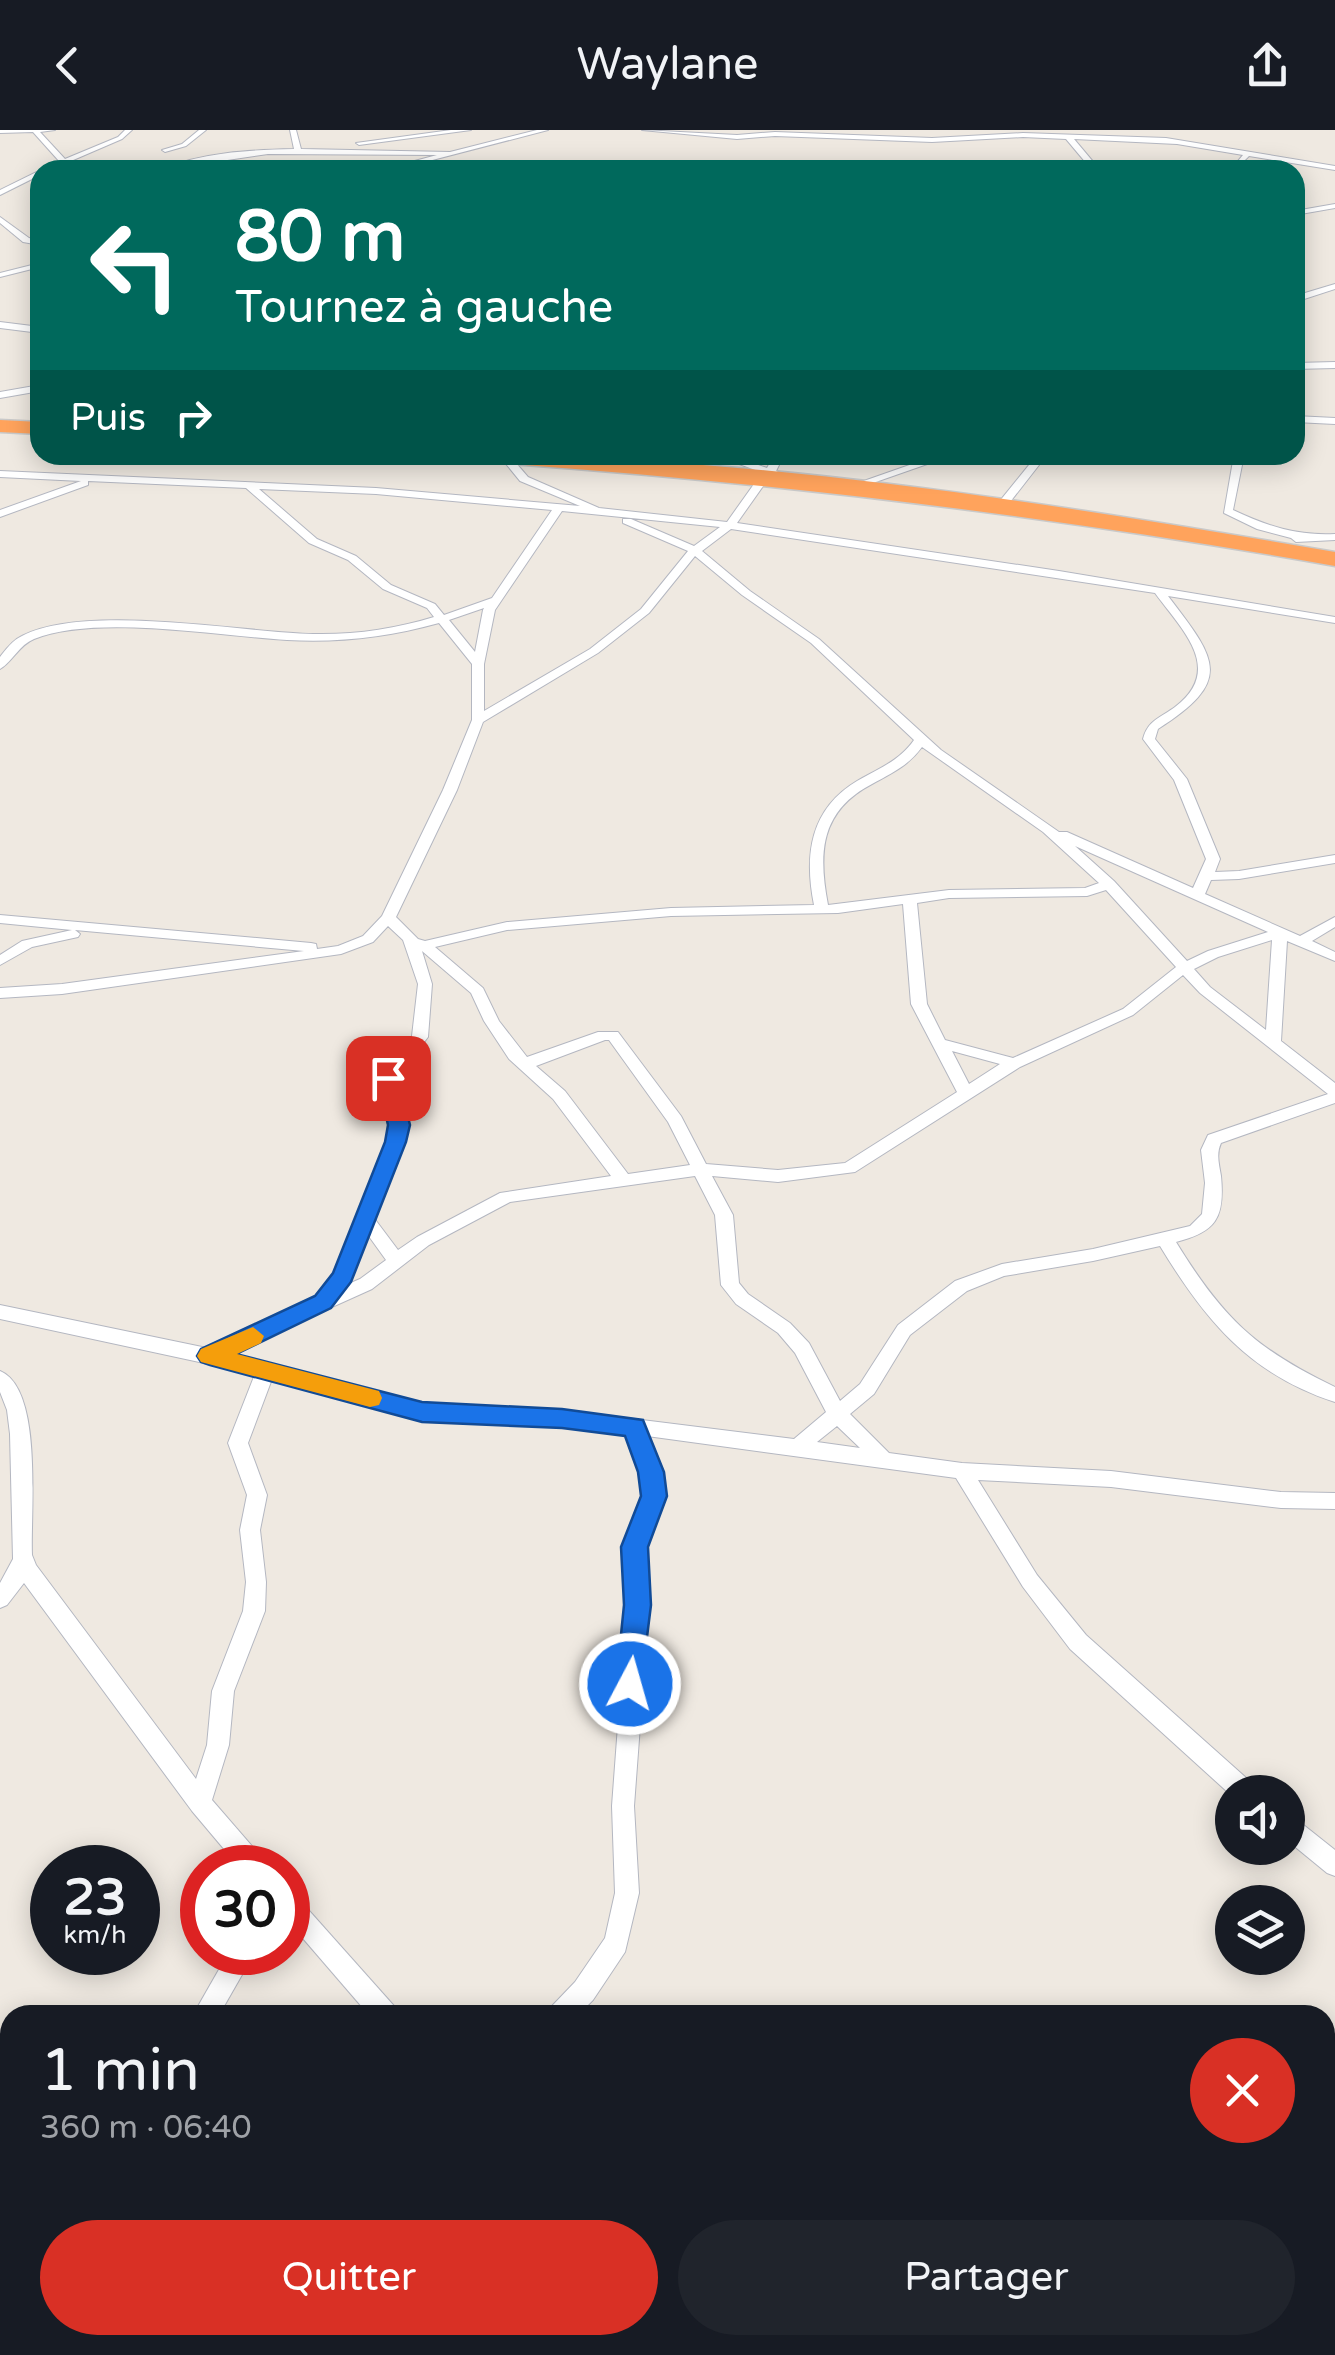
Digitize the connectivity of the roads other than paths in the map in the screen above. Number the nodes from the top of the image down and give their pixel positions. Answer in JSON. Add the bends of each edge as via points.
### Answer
{"nodes":[{"id":1,"x":24,"y":130,"type":"edge"},
{"id":2,"x":34,"y":130,"type":"edge"},
{"id":3,"x":52,"y":130,"type":"edge"},
{"id":4,"x":129,"y":130,"type":"edge"},
{"id":5,"x":203,"y":130,"type":"edge"},
{"id":6,"x":293,"y":130,"type":"edge"},
{"id":7,"x":468,"y":130,"type":"edge"},
{"id":8,"x":544,"y":130,"type":"edge"},
{"id":9,"x":644,"y":130,"type":"edge"},
{"id":10,"x":1063,"y":130,"type":"edge"},
{"id":11,"x":1112,"y":130,"type":"edge"},
{"id":12,"x":0,"y":131,"type":"edge"},
{"id":13,"x":778,"y":132,"type":"edge"},
{"id":14,"x":456,"y":133,"type":"junction"},
{"id":15,"x":1072,"y":141,"type":"junction"},
{"id":16,"x":1176,"y":142,"type":"junction"},
{"id":17,"x":166,"y":150,"type":"dead end"},
{"id":18,"x":299,"y":151,"type":"junction"},
{"id":19,"x":444,"y":153,"type":"junction"},
{"id":20,"x":1247,"y":154,"type":"junction"},
{"id":21,"x":1262,"y":156,"type":"junction"},
{"id":22,"x":1335,"y":159,"type":"edge"},
{"id":23,"x":62,"y":160,"type":"joint"},
{"id":24,"x":211,"y":160,"type":"edge"},
{"id":25,"x":420,"y":160,"type":"edge"},
{"id":26,"x":1088,"y":160,"type":"edge"},
{"id":27,"x":1242,"y":160,"type":"edge"},
{"id":28,"x":1286,"y":160,"type":"edge"},
{"id":29,"x":1305,"y":163,"type":"edge"},
{"id":30,"x":1335,"y":168,"type":"edge"},
{"id":31,"x":30,"y":177,"type":"edge"},
{"id":32,"x":27,"y":191,"type":"dead end"},
{"id":33,"x":1,"y":192,"type":"edge"},
{"id":34,"x":1335,"y":206,"type":"edge"},
{"id":35,"x":1305,"y":211,"type":"edge"},
{"id":36,"x":0,"y":219,"type":"edge"},
{"id":37,"x":30,"y":241,"type":"edge"},
{"id":38,"x":0,"y":266,"type":"edge"},
{"id":39,"x":30,"y":267,"type":"edge"},
{"id":40,"x":13,"y":272,"type":"junction"},
{"id":41,"x":0,"y":274,"type":"edge"},
{"id":42,"x":1335,"y":286,"type":"edge"},
{"id":43,"x":1305,"y":296,"type":"edge"},
{"id":44,"x":0,"y":325,"type":"edge"},
{"id":45,"x":30,"y":329,"type":"edge"},
{"id":46,"x":1335,"y":365,"type":"edge"},
{"id":47,"x":1305,"y":366,"type":"edge"},
{"id":48,"x":30,"y":390,"type":"edge"},
{"id":49,"x":0,"y":395,"type":"edge"},
{"id":50,"x":1305,"y":420,"type":"edge"},
{"id":51,"x":1335,"y":421,"type":"edge"},
{"id":52,"x":0,"y":426,"type":"edge"},
{"id":53,"x":30,"y":428,"type":"edge"},
{"id":54,"x":512,"y":465,"type":"edge"},
{"id":55,"x":615,"y":465,"type":"edge"},
{"id":56,"x":742,"y":465,"type":"edge"},
{"id":57,"x":773,"y":465,"type":"edge"},
{"id":58,"x":918,"y":465,"type":"edge"},
{"id":59,"x":1033,"y":465,"type":"edge"},
{"id":60,"x":1237,"y":465,"type":"edge"},
{"id":61,"x":0,"y":474,"type":"edge"},
{"id":62,"x":766,"y":476,"type":"junction"},
{"id":63,"x":94,"y":480,"type":"junction"},
{"id":64,"x":250,"y":486,"type":"junction"},
{"id":65,"x":846,"y":489,"type":"junction"},
{"id":66,"x":999,"y":508,"type":"junction"},
{"id":67,"x":558,"y":509,"type":"junction"},
{"id":68,"x":0,"y":514,"type":"edge"},
{"id":69,"x":606,"y":514,"type":"junction"},
{"id":70,"x":731,"y":524,"type":"junction"},
{"id":71,"x":1335,"y":537,"type":"edge"},
{"id":72,"x":1308,"y":539,"type":"junction"},
{"id":73,"x":1246,"y":543,"type":"junction"},
{"id":74,"x":696,"y":551,"type":"junction"},
{"id":75,"x":1335,"y":559,"type":"edge"},
{"id":76,"x":1159,"y":591,"type":"junction"},
{"id":77,"x":496,"y":600,"type":"junction"},
{"id":78,"x":444,"y":617,"type":"junction"},
{"id":79,"x":1335,"y":620,"type":"edge"},
{"id":80,"x":6,"y":652,"type":"edge"},
{"id":81,"x":478,"y":664,"type":"junction"},
{"id":82,"x":0,"y":665,"type":"edge"},
{"id":83,"x":478,"y":720,"type":"junction"},
{"id":84,"x":922,"y":738,"type":"junction"},
{"id":85,"x":1048,"y":829,"type":"junction"},
{"id":86,"x":1335,"y":859,"type":"edge"},
{"id":87,"x":1206,"y":876,"type":"junction"},
{"id":88,"x":1108,"y":884,"type":"junction"},
{"id":89,"x":1198,"y":894,"type":"junction"},
{"id":90,"x":910,"y":900,"type":"junction"},
{"id":91,"x":822,"y":909,"type":"junction"},
{"id":92,"x":388,"y":918,"type":"junction"},
{"id":93,"x":0,"y":919,"type":"edge"},
{"id":94,"x":1335,"y":921,"type":"edge"},
{"id":95,"x":102,"y":931,"type":"junction"},
{"id":96,"x":1280,"y":934,"type":"junction"},
{"id":97,"x":1300,"y":942,"type":"junction"},
{"id":98,"x":416,"y":944,"type":"junction"},
{"id":99,"x":341,"y":950,"type":"junction"},
{"id":100,"x":1335,"y":957,"type":"edge"},
{"id":101,"x":0,"y":962,"type":"edge"},
{"id":102,"x":1182,"y":970,"type":"junction"},
{"id":103,"x":0,"y":993,"type":"edge"},
{"id":104,"x":939,"y":1044,"type":"junction"},
{"id":105,"x":1273,"y":1045,"type":"junction"},
{"id":106,"x":1014,"y":1063,"type":"junction"},
{"id":107,"x":525,"y":1064,"type":"junction"},
{"id":108,"x":966,"y":1094,"type":"junction"},
{"id":109,"x":1335,"y":1094,"type":"edge"},
{"id":110,"x":702,"y":1169,"type":"junction"},
{"id":111,"x":622,"y":1178,"type":"junction"},
{"id":112,"x":365,"y":1218,"type":"junction"},
{"id":113,"x":1166,"y":1240,"type":"junction"},
{"id":114,"x":396,"y":1260,"type":"junction"},
{"id":115,"x":323,"y":1302,"type":"junction"},
{"id":116,"x":0,"y":1312,"type":"edge"},
{"id":117,"x":210,"y":1356,"type":"junction"},
{"id":118,"x":266,"y":1370,"type":"junction"},
{"id":119,"x":0,"y":1378,"type":"edge"},
{"id":120,"x":1335,"y":1395,"type":"edge"},
{"id":121,"x":837,"y":1414,"type":"junction"},
{"id":122,"x":634,"y":1427,"type":"junction"},
{"id":123,"x":798,"y":1447,"type":"junction"},
{"id":124,"x":884,"y":1460,"type":"junction"},
{"id":125,"x":962,"y":1471,"type":"junction"},
{"id":126,"x":1335,"y":1501,"type":"edge"},
{"id":127,"x":22,"y":1559,"type":"junction"},
{"id":128,"x":0,"y":1599,"type":"edge"},
{"id":129,"x":1225,"y":1775,"type":"edge"},
{"id":130,"x":200,"y":1803,"type":"junction"},
{"id":131,"x":1305,"y":1841,"type":"edge"},
{"id":132,"x":236,"y":1845,"type":"edge"},
{"id":133,"x":1335,"y":1865,"type":"edge"},
{"id":134,"x":310,"y":1929,"type":"edge"},
{"id":135,"x":229,"y":1975,"type":"edge"},
{"id":136,"x":212,"y":2005,"type":"edge"},
{"id":137,"x":376,"y":2005,"type":"edge"},
{"id":138,"x":571,"y":2005,"type":"edge"}],
"edges":[{"from":1,"to":2,"type":"street"},
{"from":1,"to":12,"type":"street"},
{"from":2,"to":3,"type":"street"},
{"from":2,"to":23,"type":"street"},
{"from":4,"to":23,"type":"street"},
{"from":5,"to":17,"type":"street","via":[[184,146]]},
{"from":6,"to":18,"type":"street"},
{"from":7,"to":14,"type":"street"},
{"from":8,"to":19,"type":"street"},
{"from":9,"to":13,"type":"street","via":[[741,137]]},
{"from":10,"to":15,"type":"street"},
{"from":11,"to":16,"type":"street"},
{"from":13,"to":15,"type":"street"},
{"from":14,"to":18,"type":"street"},
{"from":14,"to":19,"type":"street"},
{"from":15,"to":16,"type":"street"},
{"from":15,"to":26,"type":"street"},
{"from":16,"to":20,"type":"street"},
{"from":18,"to":19,"type":"street"},
{"from":18,"to":24,"type":"street"},
{"from":19,"to":25,"type":"street"},
{"from":20,"to":21,"type":"street"},
{"from":20,"to":27,"type":"street"},
{"from":21,"to":22,"type":"street"},
{"from":21,"to":28,"type":"street"},
{"from":29,"to":30,"type":"street"},
{"from":31,"to":33,"type":"street"},
{"from":32,"to":33,"type":"street"},
{"from":34,"to":35,"type":"street"},
{"from":36,"to":37,"type":"street"},
{"from":38,"to":40,"type":"street"},
{"from":39,"to":40,"type":"street"},
{"from":40,"to":41,"type":"street"},
{"from":42,"to":43,"type":"street"},
{"from":44,"to":45,"type":"street"},
{"from":46,"to":47,"type":"street"},
{"from":48,"to":49,"type":"street"},
{"from":50,"to":51,"type":"street"},
{"from":52,"to":53,"type":"highway"},
{"from":54,"to":69,"type":"street","via":[[524,478]]},
{"from":55,"to":62,"type":"highway"},
{"from":56,"to":62,"type":"street"},
{"from":57,"to":62,"type":"street"},
{"from":58,"to":65,"type":"street"},
{"from":59,"to":66,"type":"street"},
{"from":60,"to":72,"type":"street","via":[[1228,512]]},
{"from":61,"to":63,"type":"street"},
{"from":62,"to":65,"type":"highway"},
{"from":62,"to":70,"type":"street"},
{"from":63,"to":64,"type":"street"},
{"from":63,"to":68,"type":"street"},
{"from":64,"to":67,"type":"street"},
{"from":64,"to":78,"type":"street","via":[[314,540]]},
{"from":65,"to":66,"type":"highway"},
{"from":66,"to":73,"type":"highway"},
{"from":67,"to":69,"type":"street"},
{"from":67,"to":77,"type":"street"},
{"from":69,"to":70,"type":"street"},
{"from":69,"to":74,"type":"street"},
{"from":70,"to":74,"type":"street"},
{"from":70,"to":76,"type":"street"},
{"from":71,"to":72,"type":"street"},
{"from":72,"to":73,"type":"street"},
{"from":73,"to":75,"type":"highway"},
{"from":74,"to":83,"type":"street","via":[[645,611]]},
{"from":74,"to":84,"type":"street","via":[[815,641]]},
{"from":76,"to":79,"type":"street"},
{"from":76,"to":87,"type":"street","via":[[1201,644],[1206,661],[1203,687],[1152,727],[1149,739],[1180,779],[1203,832],[1212,859]]},
{"from":77,"to":78,"type":"street"},
{"from":77,"to":81,"type":"street"},
{"from":78,"to":80,"type":"street","via":[[396,631],[318,638],[84,627],[43,632]]},
{"from":78,"to":81,"type":"street"},
{"from":80,"to":82,"type":"street"},
{"from":81,"to":83,"type":"street"},
{"from":83,"to":92,"type":"street"},
{"from":84,"to":85,"type":"street"},
{"from":84,"to":91,"type":"street","via":[[899,768],[846,794],[821,827],[813,849]]},
{"from":85,"to":88,"type":"street"},
{"from":85,"to":89,"type":"street"},
{"from":86,"to":87,"type":"street"},
{"from":87,"to":89,"type":"street"},
{"from":88,"to":90,"type":"street","via":[[1087,892]]},
{"from":88,"to":102,"type":"street"},
{"from":89,"to":96,"type":"street"},
{"from":90,"to":91,"type":"street"},
{"from":90,"to":104,"type":"street","via":[[919,1004]]},
{"from":91,"to":98,"type":"street","via":[[543,923]]},
{"from":92,"to":98,"type":"street"},
{"from":92,"to":99,"type":"street","via":[[368,938]]},
{"from":93,"to":95,"type":"street"},
{"from":94,"to":97,"type":"street"},
{"from":95,"to":99,"type":"street"},
{"from":95,"to":101,"type":"street","via":[[44,938]]},
{"from":96,"to":97,"type":"street"},
{"from":96,"to":102,"type":"street"},
{"from":96,"to":105,"type":"street"},
{"from":97,"to":100,"type":"street"},
{"from":98,"to":107,"type":"street","via":[[478,991]]},
{"from":98,"to":112,"type":"street","via":[[425,984],[420,1038],[388,1078],[399,1125]]},
{"from":99,"to":103,"type":"street"},
{"from":102,"to":105,"type":"street"},
{"from":102,"to":106,"type":"street","via":[[1128,1012]]},
{"from":104,"to":106,"type":"street"},
{"from":104,"to":108,"type":"street"},
{"from":105,"to":109,"type":"street"},
{"from":106,"to":108,"type":"street"},
{"from":107,"to":110,"type":"street","via":[[613,1035]]},
{"from":107,"to":111,"type":"street","via":[[559,1095]]},
{"from":108,"to":110,"type":"street","via":[[849,1168],[778,1176]]},
{"from":109,"to":113,"type":"street","via":[[1214,1138],[1210,1216],[1196,1232]]},
{"from":110,"to":111,"type":"street"},
{"from":110,"to":121,"type":"street","via":[[724,1216],[730,1285],[802,1348]]},
{"from":111,"to":114,"type":"street","via":[[506,1197]]},
{"from":112,"to":114,"type":"street"},
{"from":112,"to":115,"type":"street","via":[[343,1276]]},
{"from":113,"to":120,"type":"street","via":[[1200,1300],[1246,1347]]},
{"from":113,"to":121,"type":"street","via":[[1002,1270],[961,1286],[904,1330],[868,1389]]},
{"from":114,"to":115,"type":"street","via":[[366,1284]]},
{"from":115,"to":117,"type":"street"},
{"from":116,"to":117,"type":"street"},
{"from":117,"to":118,"type":"street"},
{"from":118,"to":122,"type":"street","via":[[422,1412]]},
{"from":118,"to":130,"type":"street","via":[[238,1443],[257,1495],[250,1530],[254,1611],[222,1692],[218,1745]]},
{"from":119,"to":127,"type":"street","via":[[20,1414]]},
{"from":121,"to":123,"type":"street"},
{"from":121,"to":124,"type":"street"},
{"from":122,"to":123,"type":"street"},
{"from":122,"to":138,"type":"street","via":[[654,1496],[635,1547],[638,1605],[623,1806],[626,1892],[616,1943]]},
{"from":123,"to":124,"type":"street"},
{"from":124,"to":125,"type":"street"},
{"from":125,"to":126,"type":"street"},
{"from":125,"to":129,"type":"street","via":[[1078,1642]]},
{"from":127,"to":128,"type":"street"},
{"from":127,"to":130,"type":"street","via":[[50,1606]]},
{"from":130,"to":132,"type":"street"},
{"from":131,"to":133,"type":"street"},
{"from":134,"to":137,"type":"street"},
{"from":135,"to":136,"type":"street"}]}
